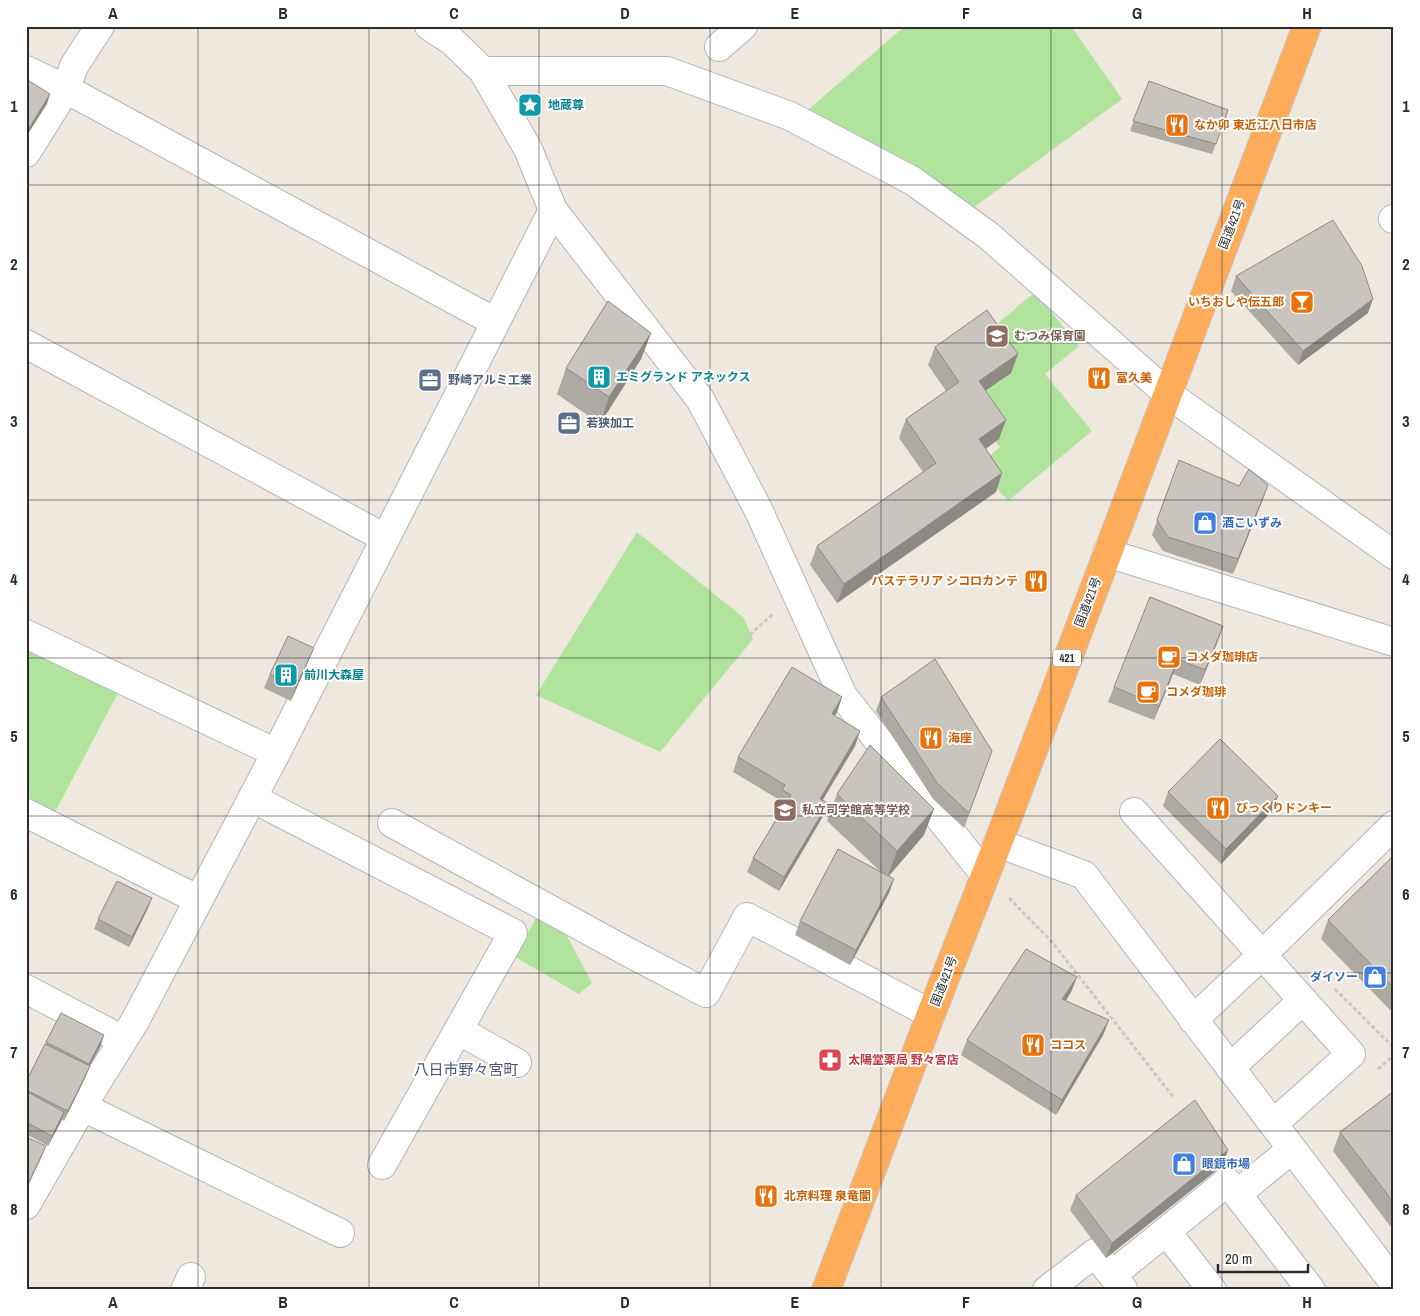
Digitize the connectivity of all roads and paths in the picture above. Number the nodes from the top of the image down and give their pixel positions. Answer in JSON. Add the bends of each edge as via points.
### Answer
{"nodes":[{"id":1,"x":100,"y":26,"type":"edge"},
{"id":2,"x":429,"y":26,"type":"edge"},
{"id":3,"x":742,"y":26,"type":"edge"},
{"id":4,"x":1307,"y":26,"type":"edge"},
{"id":5,"x":719,"y":47,"type":"dead end"},
{"id":6,"x":26,"y":70,"type":"edge"},
{"id":7,"x":483,"y":71,"type":"junction"},
{"id":8,"x":66,"y":89,"type":"junction"},
{"id":9,"x":26,"y":153,"type":"edge"},
{"id":10,"x":553,"y":210,"type":"junction"},
{"id":11,"x":495,"y":322,"type":"junction"},
{"id":12,"x":26,"y":344,"type":"edge"},
{"id":13,"x":1168,"y":394,"type":"junction"},
{"id":14,"x":385,"y":538,"type":"junction"},
{"id":15,"x":1107,"y":553,"type":"junction"},
{"id":16,"x":1394,"y":556,"type":"edge"},
{"id":17,"x":774,"y":613,"type":"dead end"},
{"id":18,"x":26,"y":634,"type":"edge"},
{"id":19,"x":745,"y":639,"type":"dead end"},
{"id":20,"x":1394,"y":642,"type":"edge"},
{"id":21,"x":276,"y":753,"type":"junction"},
{"id":22,"x":252,"y":798,"type":"junction"},
{"id":23,"x":1134,"y":812,"type":"dead end"},
{"id":24,"x":26,"y":813,"type":"edge"},
{"id":25,"x":392,"y":823,"type":"dead end"},
{"id":26,"x":1394,"y":825,"type":"edge"},
{"id":27,"x":998,"y":843,"type":"junction"},
{"id":28,"x":985,"y":875,"type":"junction"},
{"id":29,"x":199,"y":900,"type":"junction"},
{"id":30,"x":1262,"y":955,"type":"junction"},
{"id":31,"x":1331,"y":985,"type":"dead end"},
{"id":32,"x":26,"y":989,"type":"edge"},
{"id":33,"x":1303,"y":1000,"type":"junction"},
{"id":34,"x":931,"y":1014,"type":"junction"},
{"id":35,"x":1193,"y":1020,"type":"junction"},
{"id":36,"x":458,"y":1030,"type":"junction"},
{"id":37,"x":123,"y":1040,"type":"junction"},
{"id":38,"x":1394,"y":1048,"type":"edge"},
{"id":39,"x":1394,"y":1055,"type":"edge"},
{"id":40,"x":518,"y":1063,"type":"dead end"},
{"id":41,"x":1230,"y":1068,"type":"junction"},
{"id":42,"x":1372,"y":1075,"type":"dead end"},
{"id":43,"x":1174,"y":1098,"type":"dead end"},
{"id":44,"x":83,"y":1106,"type":"junction"},
{"id":45,"x":1273,"y":1124,"type":"junction"},
{"id":46,"x":1292,"y":1149,"type":"junction"},
{"id":47,"x":382,"y":1165,"type":"dead end"},
{"id":48,"x":1237,"y":1194,"type":"junction"},
{"id":49,"x":26,"y":1205,"type":"edge"},
{"id":50,"x":1166,"y":1231,"type":"junction"},
{"id":51,"x":340,"y":1234,"type":"dead end"},
{"id":52,"x":1118,"y":1282,"type":"edge"},
{"id":53,"x":1394,"y":1283,"type":"edge"},
{"id":54,"x":826,"y":1290,"type":"edge"},
{"id":55,"x":1047,"y":1290,"type":"edge"},
{"id":56,"x":1212,"y":1290,"type":"edge"},
{"id":57,"x":1311,"y":1290,"type":"edge"}],
"edges":[{"from":1,"to":8,"type":"street","via":[[74,66]]},
{"from":2,"to":7,"type":"street","via":[[452,41]]},
{"from":3,"to":5,"type":"street"},
{"from":4,"to":13,"type":"highway","name":"国道421号","number":"421"},
{"from":6,"to":8,"type":"street"},
{"from":7,"to":10,"type":"street","via":[[528,149]]},
{"from":7,"to":13,"type":"street","via":[[667,71],[790,116],[913,181],[989,236]]},
{"from":8,"to":9,"type":"street"},
{"from":8,"to":11,"type":"street"},
{"from":10,"to":11,"type":"street"},
{"from":10,"to":28,"type":"street","via":[[700,399],[758,509],[843,696]]},
{"from":11,"to":14,"type":"street"},
{"from":12,"to":14,"type":"street"},
{"from":13,"to":15,"type":"highway","name":"国道421号","number":"421"},
{"from":13,"to":16,"type":"street"},
{"from":14,"to":21,"type":"street"},
{"from":15,"to":20,"type":"street"},
{"from":15,"to":27,"type":"highway","name":"国道421号","number":"421"},
{"from":17,"to":19,"type":"path"},
{"from":18,"to":21,"type":"street"},
{"from":21,"to":22,"type":"street"},
{"from":22,"to":29,"type":"street"},
{"from":22,"to":36,"type":"street","via":[[513,933]]},
{"from":23,"to":30,"type":"street"},
{"from":24,"to":29,"type":"street"},
{"from":25,"to":34,"type":"street","via":[[706,992],[747,918]]},
{"from":26,"to":30,"type":"street"},
{"from":27,"to":28,"type":"highway","name":"国道421号","number":"421"},
{"from":27,"to":35,"type":"street","via":[[1084,875]]},
{"from":28,"to":34,"type":"highway","name":"国道421号","number":"421"},
{"from":28,"to":43,"type":"path","via":[[1052,942]]},
{"from":29,"to":37,"type":"street"},
{"from":30,"to":33,"type":"street"},
{"from":30,"to":35,"type":"street"},
{"from":31,"to":38,"type":"path"},
{"from":32,"to":37,"type":"street"},
{"from":33,"to":41,"type":"street"},
{"from":33,"to":45,"type":"street","via":[[1351,1054]]},
{"from":34,"to":54,"type":"highway","name":"国道421号","number":"421"},
{"from":35,"to":41,"type":"street"},
{"from":36,"to":40,"type":"street"},
{"from":36,"to":47,"type":"street"},
{"from":37,"to":44,"type":"street"},
{"from":39,"to":42,"type":"path"},
{"from":41,"to":45,"type":"street"},
{"from":44,"to":49,"type":"street"},
{"from":44,"to":51,"type":"street"},
{"from":45,"to":46,"type":"street"},
{"from":46,"to":48,"type":"street"},
{"from":46,"to":53,"type":"street"},
{"from":48,"to":50,"type":"street","via":[[1227,1182]]},
{"from":48,"to":57,"type":"street"},
{"from":50,"to":52,"type":"street"},
{"from":50,"to":56,"type":"street"},
{"from":52,"to":55,"type":"street","via":[[1095,1253]]}]}
